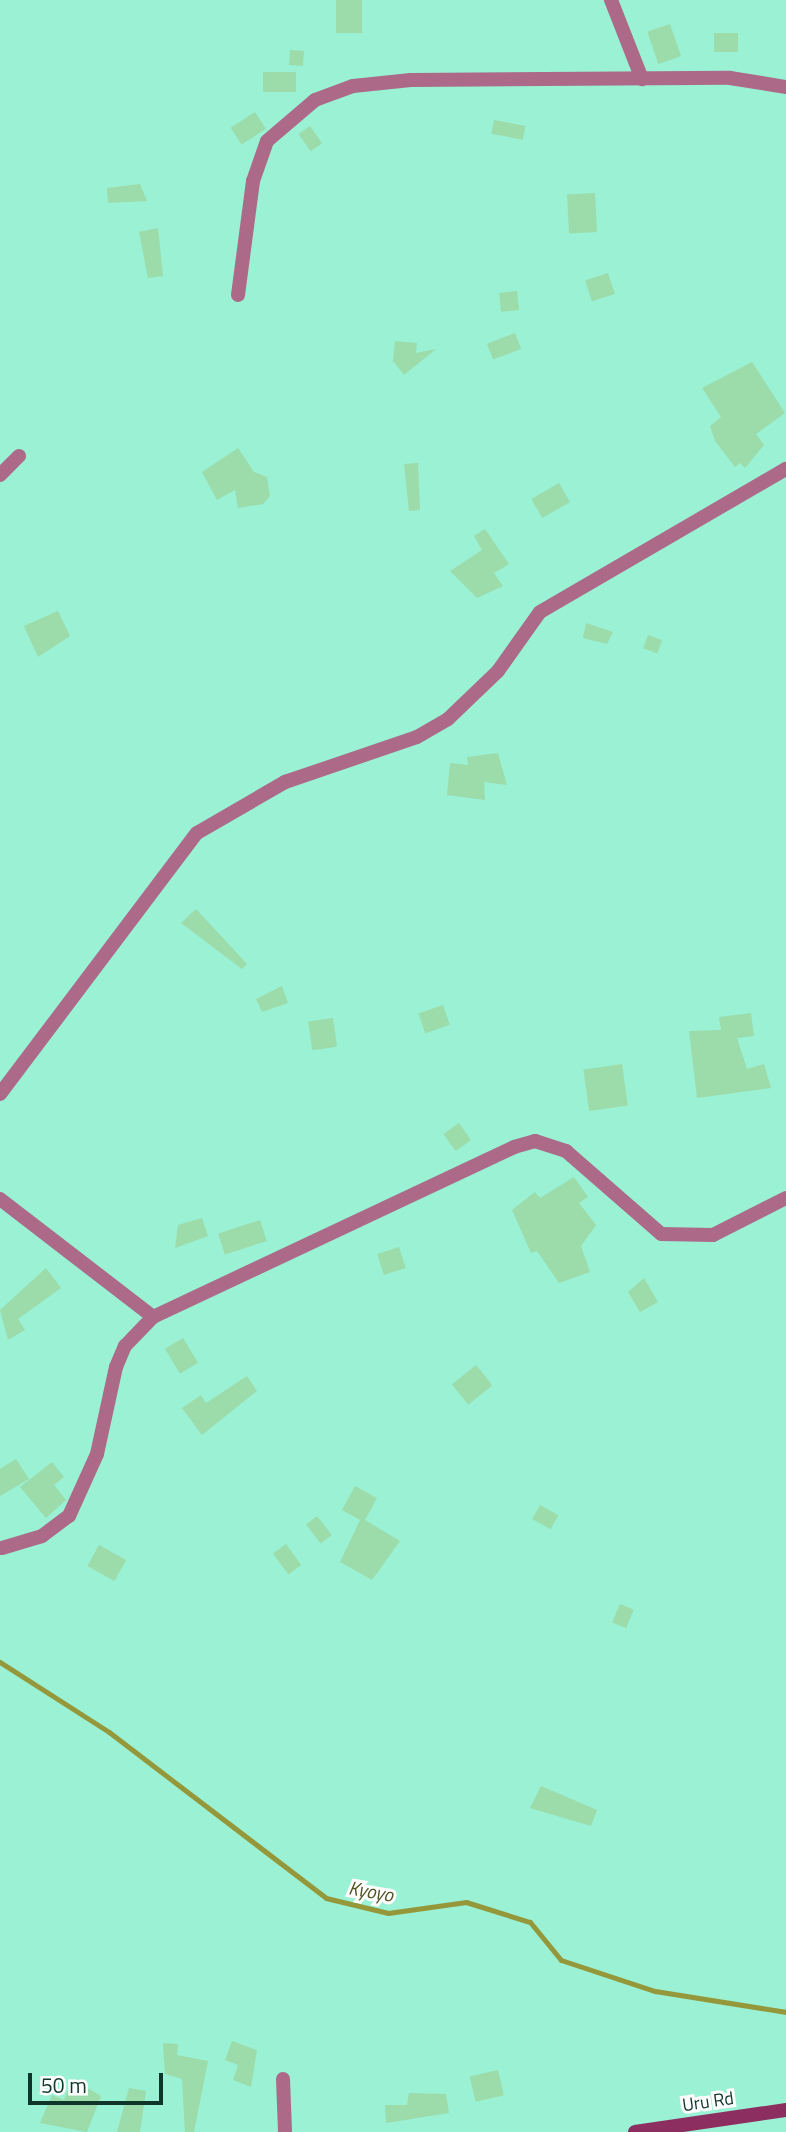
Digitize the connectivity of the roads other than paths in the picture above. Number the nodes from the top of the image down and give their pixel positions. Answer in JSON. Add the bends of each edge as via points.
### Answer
{"nodes":[{"id":1,"x":611,"y":0,"type":"edge"},
{"id":2,"x":642,"y":79,"type":"junction"},
{"id":3,"x":786,"y":87,"type":"edge"},
{"id":4,"x":238,"y":295,"type":"dead end"},
{"id":5,"x":19,"y":456,"type":"dead end"},
{"id":6,"x":786,"y":468,"type":"edge"},
{"id":7,"x":0,"y":475,"type":"edge"},
{"id":8,"x":0,"y":1094,"type":"edge"},
{"id":9,"x":786,"y":1198,"type":"edge"},
{"id":10,"x":0,"y":1199,"type":"edge"},
{"id":11,"x":153,"y":1317,"type":"junction"},
{"id":12,"x":2,"y":1548,"type":"edge"},
{"id":13,"x":283,"y":2079,"type":"dead end"},
{"id":14,"x":786,"y":2110,"type":"edge"},
{"id":15,"x":285,"y":2132,"type":"edge"},
{"id":16,"x":635,"y":2132,"type":"edge"}],
"edges":[{"from":1,"to":2,"type":"street"},
{"from":2,"to":3,"type":"street","via":[[730,78]]},
{"from":2,"to":4,"type":"street","via":[[411,80],[353,86],[315,100],[267,141],[253,181]]},
{"from":5,"to":7,"type":"street"},
{"from":6,"to":8,"type":"street","via":[[540,612],[472,701],[448,719],[417,737],[285,782],[197,833],[124,922]]},
{"from":9,"to":11,"type":"street","via":[[713,1236],[661,1234],[566,1151],[535,1141],[338,1225]]},
{"from":10,"to":11,"type":"street"},
{"from":11,"to":12,"type":"street","via":[[125,1346],[116,1367],[97,1454],[69,1516],[42,1536]]},
{"from":13,"to":15,"type":"street"},
{"from":14,"to":16,"type":"street","name":"Uru Rd"}]}
